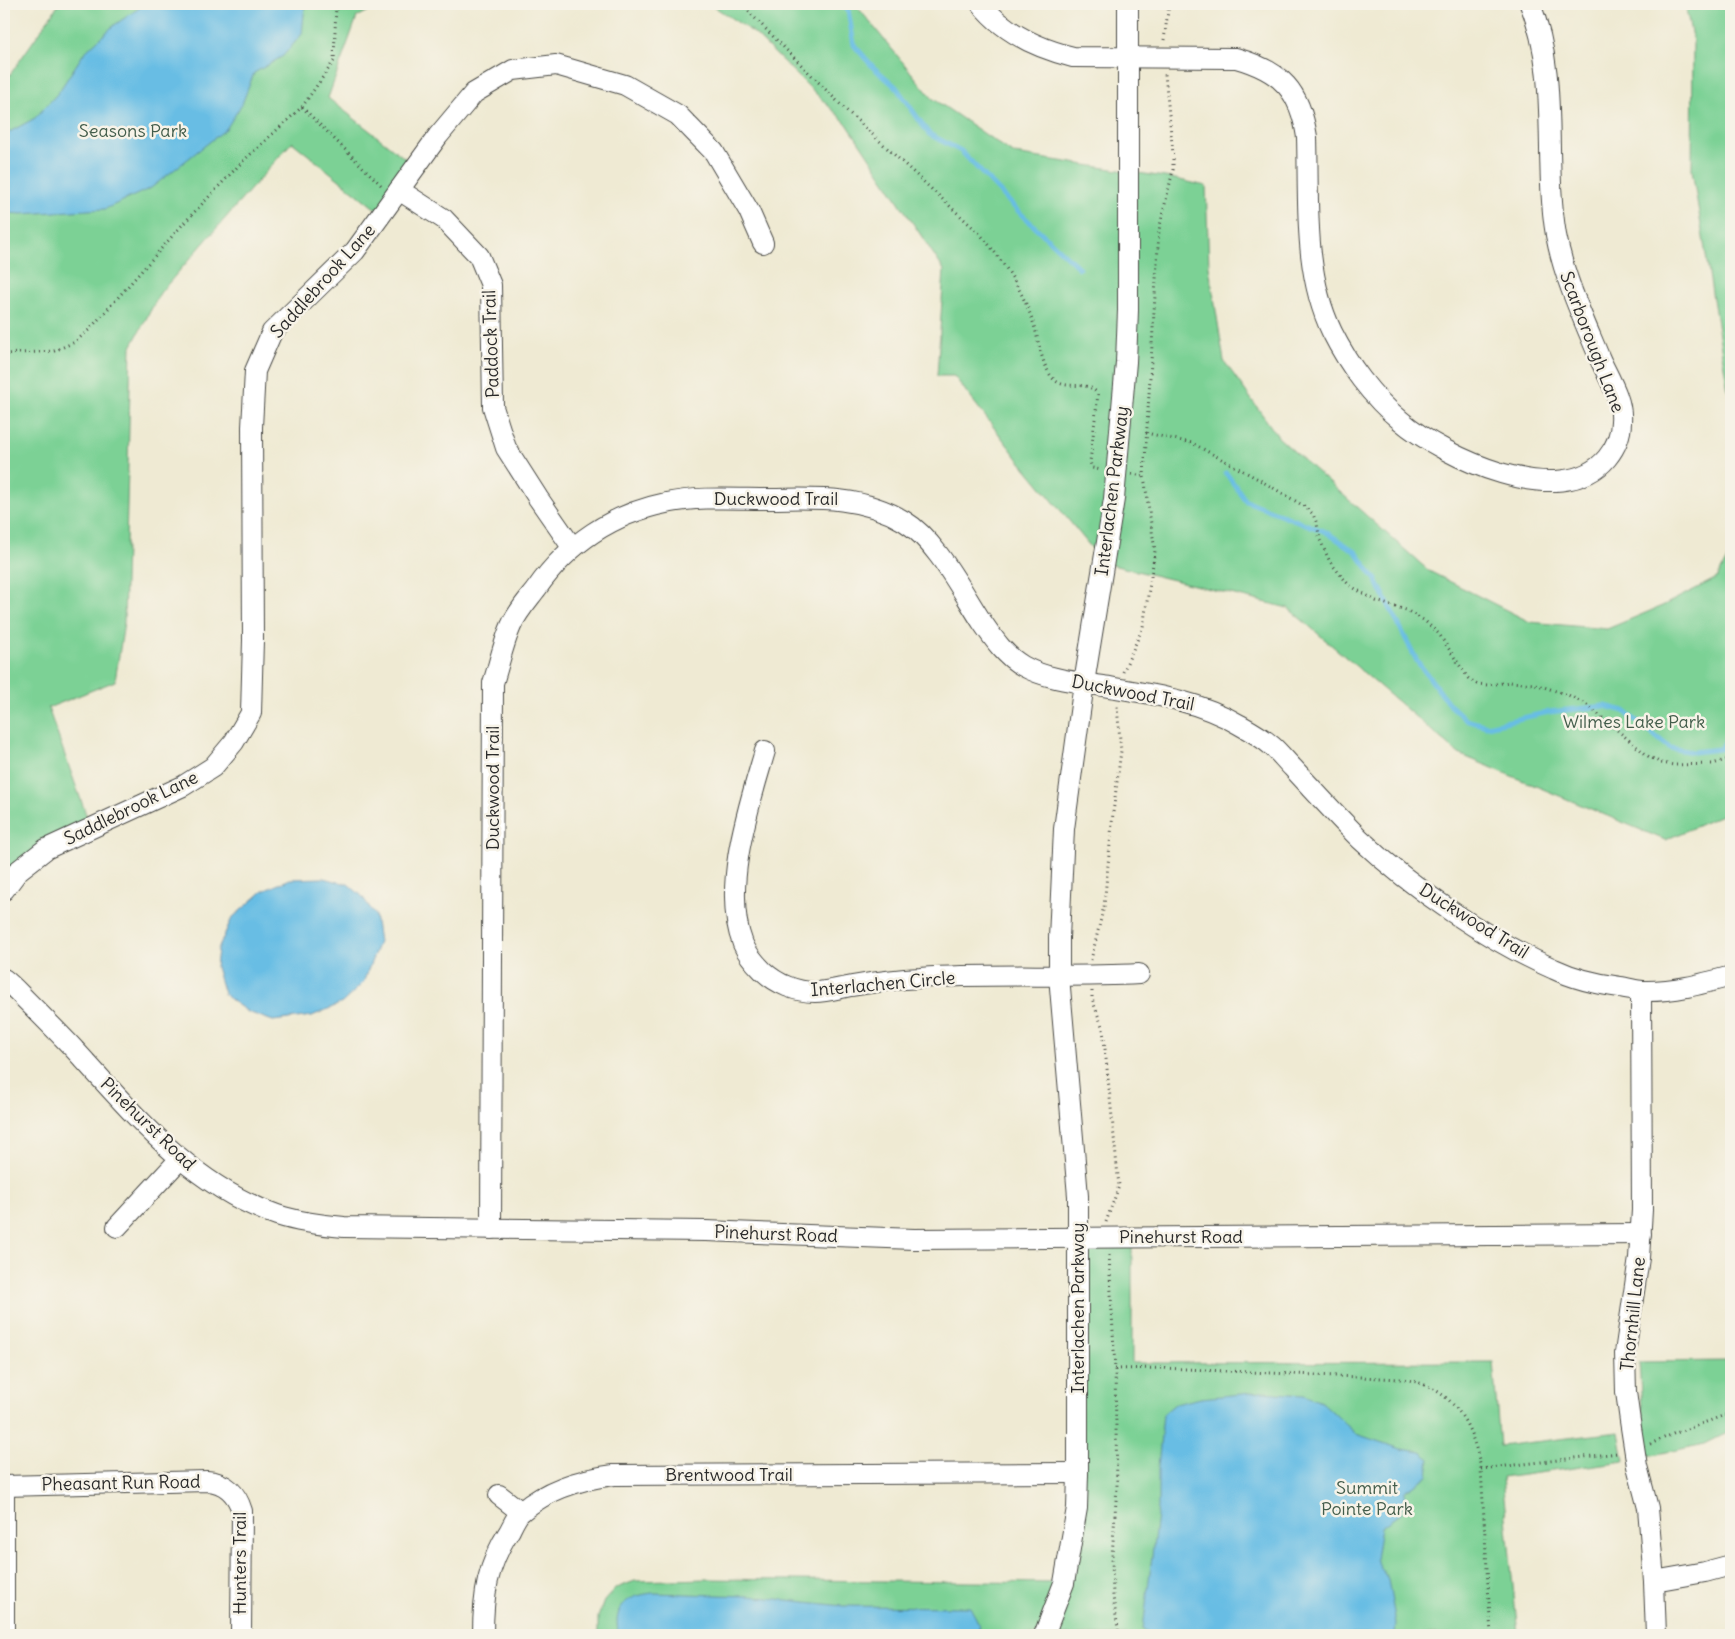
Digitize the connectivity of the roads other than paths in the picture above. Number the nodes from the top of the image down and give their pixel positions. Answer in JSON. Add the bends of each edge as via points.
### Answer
{"nodes":[{"id":1,"x":981,"y":4,"type":"edge"},
{"id":2,"x":1128,"y":4,"type":"edge"},
{"id":3,"x":1530,"y":4,"type":"edge"},
{"id":4,"x":1128,"y":58,"type":"junction"},
{"id":5,"x":397,"y":193,"type":"junction"},
{"id":6,"x":763,"y":243,"type":"dead end"},
{"id":7,"x":572,"y":547,"type":"junction"},
{"id":8,"x":1084,"y":684,"type":"junction"},
{"id":9,"x":765,"y":751,"type":"dead end"},
{"id":10,"x":4,"y":890,"type":"edge"},
{"id":11,"x":1139,"y":974,"type":"dead end"},
{"id":12,"x":1059,"y":976,"type":"junction"},
{"id":13,"x":1731,"y":976,"type":"edge"},
{"id":14,"x":4,"y":979,"type":"edge"},
{"id":15,"x":1641,"y":991,"type":"junction"},
{"id":16,"x":180,"y":1159,"type":"junction"},
{"id":17,"x":117,"y":1228,"type":"dead end"},
{"id":18,"x":491,"y":1229,"type":"junction"},
{"id":19,"x":1641,"y":1234,"type":"junction"},
{"id":20,"x":1078,"y":1238,"type":"junction"},
{"id":21,"x":1078,"y":1473,"type":"junction"},
{"id":22,"x":4,"y":1486,"type":"edge"},
{"id":23,"x":234,"y":1493,"type":"joint"},
{"id":24,"x":499,"y":1495,"type":"dead end"},
{"id":25,"x":521,"y":1512,"type":"junction"},
{"id":26,"x":1731,"y":1565,"type":"edge"},
{"id":27,"x":1654,"y":1581,"type":"junction"},
{"id":28,"x":4,"y":1635,"type":"edge"},
{"id":29,"x":241,"y":1635,"type":"edge"},
{"id":30,"x":483,"y":1635,"type":"edge"},
{"id":31,"x":1044,"y":1635,"type":"edge"},
{"id":32,"x":1656,"y":1635,"type":"edge"}],
"edges":[{"from":1,"to":4,"type":"street","name":"Scarborough Lane","via":[[1004,27],[1026,42],[1051,52],[1073,57]]},
{"from":2,"to":4,"type":"street","name":"Interlachen Parkway"},
{"from":3,"to":4,"type":"street","name":"Scarborough Lane","via":[[1546,63],[1552,206],[1562,262],[1618,400],[1622,418],[1613,450],[1601,464],[1587,474],[1568,480],[1524,478],[1473,464],[1450,453],[1423,438],[1392,413],[1360,377],[1322,309],[1311,261],[1308,137],[1297,98],[1285,83],[1256,64],[1236,58]]},
{"from":4,"to":8,"type":"street","name":"Interlachen Parkway","via":[[1128,310],[1117,472]]},
{"from":5,"to":6,"type":"street","name":"Saddlebrook Lane","via":[[474,93],[513,70],[556,65],[625,85],[678,115],[714,152]]},
{"from":5,"to":7,"type":"street","name":"Paddock Trail","via":[[444,219],[479,256],[491,285],[493,407],[506,448]]},
{"from":5,"to":10,"type":"street","name":"Saddlebrook Lane","via":[[355,251],[272,332],[255,371],[251,713],[234,742],[213,767],[183,786],[46,849],[19,870]]},
{"from":7,"to":8,"type":"street","name":"Duckwood Trail","via":[[601,527],[666,503],[704,499],[852,500],[904,520],[922,536],[1003,651],[1021,665],[1043,674]]},
{"from":7,"to":18,"type":"street","name":"Duckwood Trail","via":[[550,569],[512,623],[493,684]]},
{"from":8,"to":12,"type":"street","name":"Interlachen Parkway","via":[[1064,829]]},
{"from":8,"to":15,"type":"street","name":"Duckwood Trail","via":[[1168,697],[1216,712],[1243,726],[1271,745],[1360,839],[1397,872],[1469,922],[1555,970],[1593,983]]},
{"from":9,"to":12,"type":"street","name":"Interlachen Circle","via":[[743,826],[736,902],[744,945],[772,980],[793,989],[815,992],[892,979]]},
{"from":11,"to":12,"type":"street"},
{"from":12,"to":20,"type":"street","name":"Interlachen Parkway","via":[[1078,1196]]},
{"from":13,"to":15,"type":"street","name":"Duckwood Trail","via":[[1692,987]]},
{"from":14,"to":16,"type":"street","name":"Pinehurst Road"},
{"from":15,"to":19,"type":"street","name":"Thornhill Lane"},
{"from":16,"to":17,"type":"street"},
{"from":16,"to":18,"type":"street","name":"Pinehurst Road","via":[[243,1201],[277,1215],[312,1224],[344,1228]]},
{"from":18,"to":20,"type":"street","name":"Pinehurst Road","via":[[706,1231],[914,1239]]},
{"from":19,"to":20,"type":"street","name":"Pinehurst Road"},
{"from":19,"to":27,"type":"street","name":"Thornhill Lane","via":[[1625,1352],[1626,1392],[1637,1466],[1648,1508]]},
{"from":20,"to":21,"type":"street","name":"Interlachen Parkway"},
{"from":21,"to":25,"type":"street","name":"Brentwood Trail","via":[[614,1475],[589,1478],[565,1486]]},
{"from":21,"to":31,"type":"street","name":"Interlachen Parkway","via":[[1077,1508],[1064,1583]]},
{"from":22,"to":23,"type":"street","name":"Pheasant Run Road","via":[[216,1482]]},
{"from":22,"to":28,"type":"street"},
{"from":23,"to":29,"type":"street","name":"Hunters Trail","via":[[242,1511]]},
{"from":24,"to":25,"type":"street"},
{"from":25,"to":30,"type":"street","name":"Brentwood Trail","via":[[504,1539],[489,1574],[483,1605]]},
{"from":26,"to":27,"type":"street"},
{"from":27,"to":32,"type":"street","name":"Thornhill Lane"}]}
